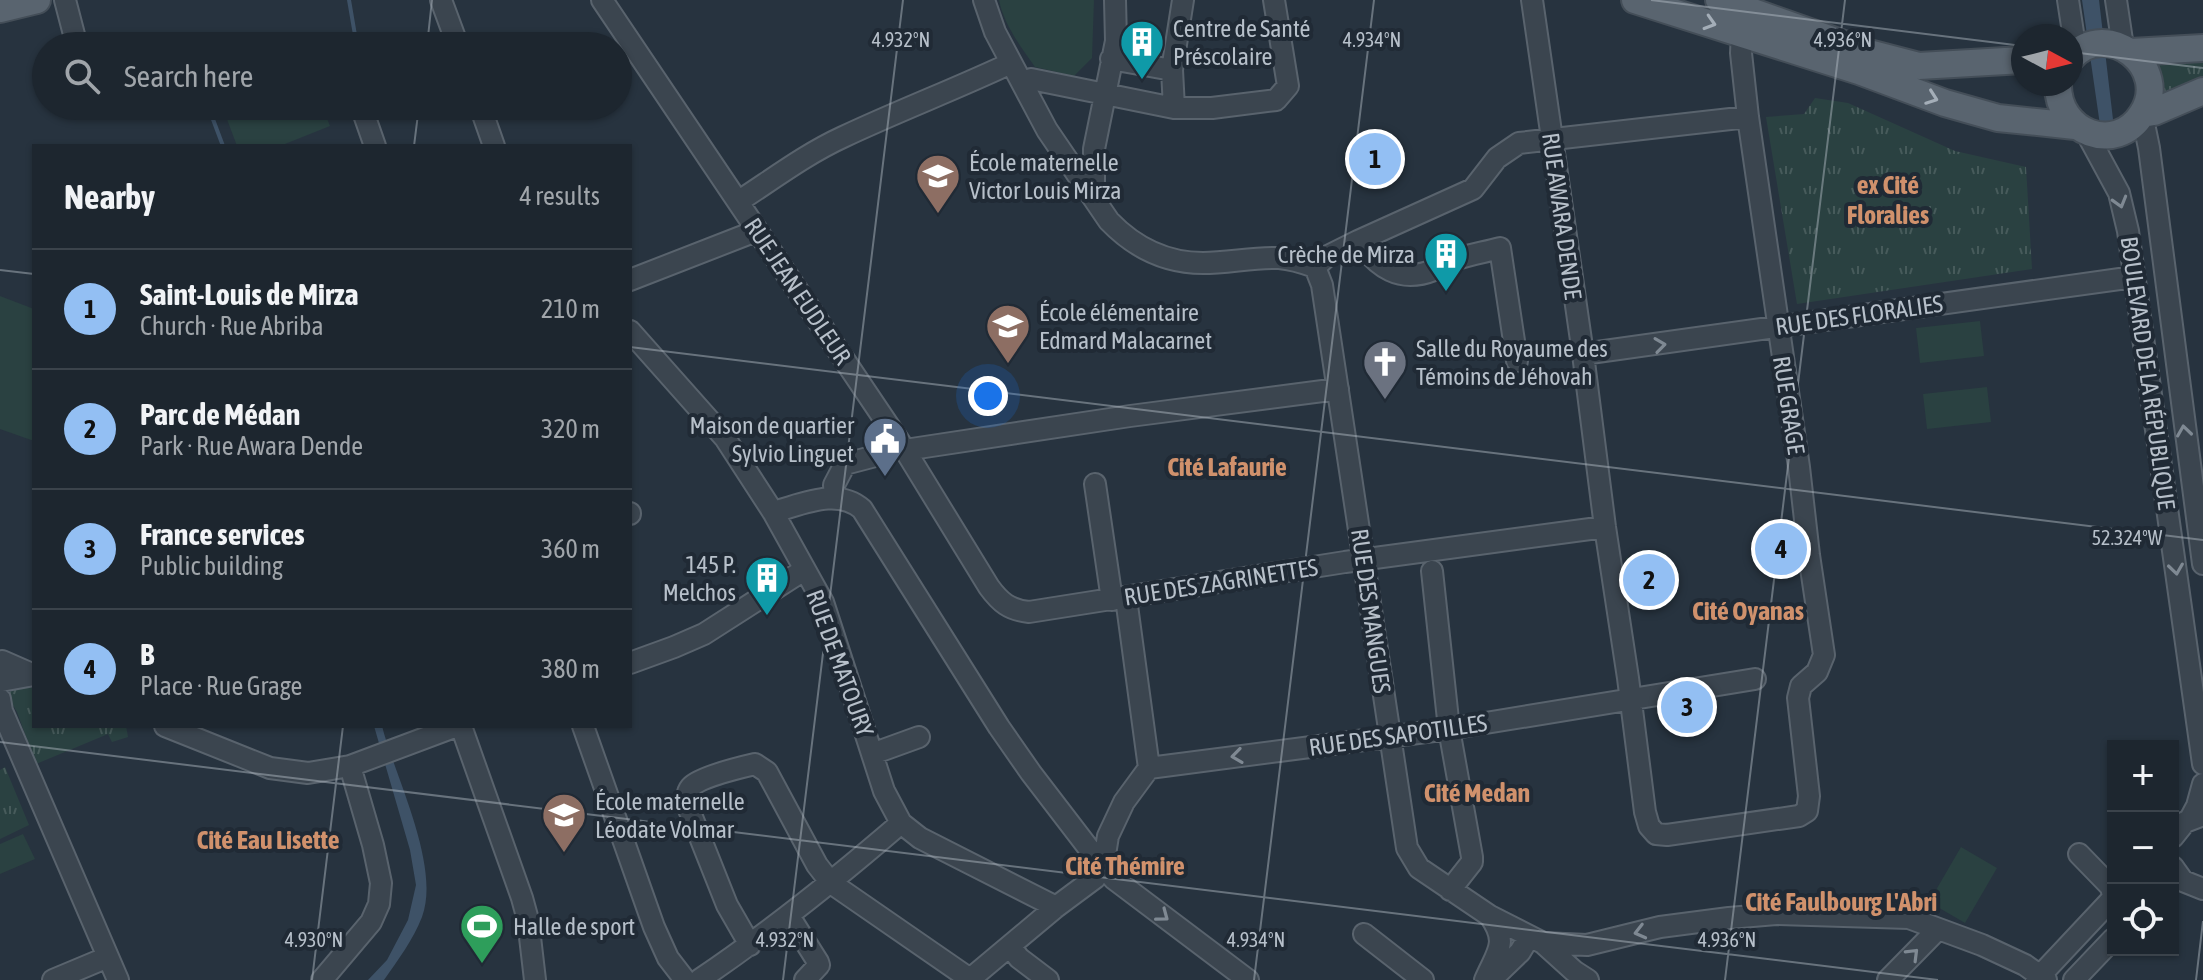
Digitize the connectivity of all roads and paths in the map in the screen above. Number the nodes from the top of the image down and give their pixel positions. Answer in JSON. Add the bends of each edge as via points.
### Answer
{"nodes":[{"id":1,"x":37,"y":0,"type":"edge"},
{"id":2,"x":65,"y":0,"type":"edge"},
{"id":3,"x":441,"y":0,"type":"edge"},
{"id":4,"x":602,"y":0,"type":"edge"},
{"id":5,"x":984,"y":0,"type":"edge"},
{"id":6,"x":1115,"y":0,"type":"edge"},
{"id":7,"x":1183,"y":0,"type":"edge"},
{"id":8,"x":1274,"y":0,"type":"edge"},
{"id":9,"x":1532,"y":0,"type":"edge"},
{"id":10,"x":1635,"y":0,"type":"edge"},
{"id":11,"x":1719,"y":0,"type":"edge"},
{"id":12,"x":2068,"y":0,"type":"edge"},
{"id":13,"x":2116,"y":0,"type":"edge"},
{"id":14,"x":0,"y":9,"type":"edge"},
{"id":15,"x":1745,"y":14,"type":"edge"},
{"id":16,"x":2072,"y":24,"type":"edge"},
{"id":17,"x":73,"y":32,"type":"edge"},
{"id":18,"x":453,"y":32,"type":"edge"},
{"id":19,"x":624,"y":32,"type":"edge"},
{"id":20,"x":632,"y":44,"type":"edge"},
{"id":21,"x":2122,"y":48,"type":"junction"},
{"id":22,"x":2203,"y":48,"type":"edge"},
{"id":23,"x":2083,"y":49,"type":"edge"},
{"id":24,"x":1111,"y":59,"type":"junction"},
{"id":25,"x":2011,"y":61,"type":"edge"},
{"id":26,"x":1011,"y":63,"type":"junction"},
{"id":27,"x":1172,"y":70,"type":"junction"},
{"id":28,"x":1023,"y":82,"type":"junction"},
{"id":29,"x":2203,"y":91,"type":"edge"},
{"id":30,"x":1105,"y":94,"type":"junction"},
{"id":31,"x":2059,"y":96,"type":"edge"},
{"id":32,"x":1174,"y":108,"type":"junction"},
{"id":33,"x":2142,"y":114,"type":"junction"},
{"id":34,"x":1748,"y":117,"type":"junction"},
{"id":35,"x":366,"y":120,"type":"edge"},
{"id":36,"x":485,"y":120,"type":"edge"},
{"id":37,"x":2094,"y":131,"type":"junction"},
{"id":38,"x":1550,"y":138,"type":"junction"},
{"id":39,"x":374,"y":144,"type":"edge"},
{"id":40,"x":493,"y":144,"type":"edge"},
{"id":41,"x":1094,"y":199,"type":"junction"},
{"id":42,"x":739,"y":201,"type":"junction"},
{"id":43,"x":756,"y":231,"type":"junction"},
{"id":44,"x":1358,"y":241,"type":"junction"},
{"id":45,"x":1315,"y":267,"type":"junction"},
{"id":46,"x":2134,"y":277,"type":"junction"},
{"id":47,"x":632,"y":279,"type":"edge"},
{"id":48,"x":1778,"y":328,"type":"junction"},
{"id":49,"x":632,"y":333,"type":"edge"},
{"id":50,"x":1583,"y":354,"type":"junction"},
{"id":51,"x":1517,"y":361,"type":"dead end"},
{"id":52,"x":1338,"y":389,"type":"junction"},
{"id":53,"x":905,"y":450,"type":"junction"},
{"id":54,"x":883,"y":454,"type":"dead end"},
{"id":55,"x":1095,"y":484,"type":"dead end"},
{"id":56,"x":835,"y":498,"type":"junction"},
{"id":57,"x":773,"y":512,"type":"junction"},
{"id":58,"x":1605,"y":527,"type":"junction"},
{"id":59,"x":1364,"y":559,"type":"junction"},
{"id":60,"x":2203,"y":564,"type":"edge"},
{"id":61,"x":804,"y":570,"type":"junction"},
{"id":62,"x":1432,"y":571,"type":"dead end"},
{"id":63,"x":989,"y":587,"type":"joint"},
{"id":64,"x":1119,"y":599,"type":"junction"},
{"id":65,"x":632,"y":662,"type":"edge"},
{"id":66,"x":32,"y":676,"type":"edge"},
{"id":67,"x":1755,"y":679,"type":"dead end"},
{"id":68,"x":1,"y":686,"type":"edge"},
{"id":69,"x":1801,"y":686,"type":"joint"},
{"id":70,"x":1631,"y":700,"type":"junction"},
{"id":71,"x":170,"y":728,"type":"edge"},
{"id":72,"x":202,"y":728,"type":"edge"},
{"id":73,"x":453,"y":728,"type":"edge"},
{"id":74,"x":460,"y":728,"type":"edge"},
{"id":75,"x":584,"y":728,"type":"edge"},
{"id":76,"x":1449,"y":729,"type":"junction"},
{"id":77,"x":919,"y":737,"type":"dead end"},
{"id":78,"x":1388,"y":737,"type":"junction"},
{"id":79,"x":229,"y":752,"type":"junction"},
{"id":80,"x":872,"y":754,"type":"junction"},
{"id":81,"x":358,"y":763,"type":"junction"},
{"id":82,"x":2203,"y":764,"type":"edge"},
{"id":83,"x":1149,"y":768,"type":"junction"},
{"id":84,"x":2203,"y":784,"type":"edge"},
{"id":85,"x":2196,"y":817,"type":"edge"},
{"id":86,"x":901,"y":823,"type":"junction"},
{"id":87,"x":2179,"y":828,"type":"edge"},
{"id":88,"x":2079,"y":854,"type":"dead end"},
{"id":89,"x":1103,"y":867,"type":"junction"},
{"id":90,"x":831,"y":883,"type":"junction"},
{"id":91,"x":2108,"y":884,"type":"edge"},
{"id":92,"x":1450,"y":890,"type":"junction"},
{"id":93,"x":2107,"y":904,"type":"edge"},
{"id":94,"x":1056,"y":907,"type":"junction"},
{"id":95,"x":789,"y":916,"type":"junction"},
{"id":96,"x":1490,"y":916,"type":"junction"},
{"id":97,"x":1938,"y":929,"type":"junction"},
{"id":98,"x":1364,"y":934,"type":"dead end"},
{"id":99,"x":1536,"y":940,"type":"junction"},
{"id":100,"x":750,"y":945,"type":"junction"},
{"id":101,"x":1587,"y":945,"type":"junction"},
{"id":102,"x":2107,"y":945,"type":"edge"},
{"id":103,"x":1010,"y":946,"type":"junction"},
{"id":104,"x":108,"y":957,"type":"junction"},
{"id":105,"x":1581,"y":976,"type":"edge"},
{"id":106,"x":2041,"y":978,"type":"edge"},
{"id":107,"x":53,"y":980,"type":"edge"},
{"id":108,"x":118,"y":980,"type":"edge"},
{"id":109,"x":322,"y":980,"type":"edge"},
{"id":110,"x":535,"y":980,"type":"edge"},
{"id":111,"x":685,"y":980,"type":"edge"},
{"id":112,"x":699,"y":980,"type":"edge"},
{"id":113,"x":805,"y":980,"type":"edge"},
{"id":114,"x":970,"y":980,"type":"edge"},
{"id":115,"x":1048,"y":980,"type":"edge"},
{"id":116,"x":1248,"y":980,"type":"edge"},
{"id":117,"x":1423,"y":980,"type":"edge"},
{"id":118,"x":1485,"y":980,"type":"edge"},
{"id":119,"x":1491,"y":980,"type":"edge"},
{"id":120,"x":1888,"y":980,"type":"edge"},
{"id":121,"x":2074,"y":980,"type":"edge"}],
"edges":[{"from":1,"to":14,"type":"main road"},
{"from":2,"to":17,"type":"street"},
{"from":3,"to":18,"type":"street"},
{"from":4,"to":19,"type":"street","name":"RUE JEAN EUDLEUR"},
{"from":5,"to":26,"type":"street"},
{"from":6,"to":24,"type":"street"},
{"from":7,"to":27,"type":"street"},
{"from":8,"to":32,"type":"street","via":[[1288,86],[1276,100]]},
{"from":9,"to":38,"type":"street","name":"RUE AWARA DENDE"},
{"from":10,"to":15,"type":"main road","one_way":true},
{"from":11,"to":15,"type":"main road"},
{"from":12,"to":16,"type":"street"},
{"from":13,"to":21,"type":"street"},
{"from":15,"to":25,"type":"main road","via":[[1919,66]]},
{"from":15,"to":34,"type":"street","name":"RUE GRAGE","via":[[1741,53]]},
{"from":15,"to":37,"type":"main road","one_way":true,"via":[[1859,71],[1945,103],[1998,118]]},
{"from":20,"to":42,"type":"street","name":"RUE JEAN EUDLEUR"},
{"from":21,"to":22,"type":"main road"},
{"from":21,"to":23,"type":"main road","via":[[2098,43]]},
{"from":21,"to":33,"type":"main road","via":[[2142,64],[2148,80]]},
{"from":24,"to":27,"type":"street"},
{"from":24,"to":30,"type":"street"},
{"from":26,"to":28,"type":"street"},
{"from":26,"to":42,"type":"street","via":[[842,137]]},
{"from":27,"to":32,"type":"street"},
{"from":28,"to":30,"type":"street","via":[[1031,79]]},
{"from":28,"to":41,"type":"street","via":[[1047,130]]},
{"from":29,"to":33,"type":"main road"},
{"from":30,"to":32,"type":"street"},
{"from":30,"to":41,"type":"street","via":[[1094,149]]},
{"from":31,"to":37,"type":"main road","via":[[2064,113]]},
{"from":33,"to":37,"type":"main road","via":[[2133,124]]},
{"from":60,"to":33,"type":"street","name":"BOULEVARD DE LA RÉPUBLIQUE","one_way":true},
{"from":34,"to":38,"type":"street"},
{"from":34,"to":48,"type":"street","name":"RUE GRAGE"},
{"from":35,"to":39,"type":"street"},
{"from":36,"to":40,"type":"street"},
{"from":37,"to":46,"type":"street","name":"BOULEVARD DE LA RÉPUBLIQUE","one_way":true,"via":[[2119,193]]},
{"from":38,"to":44,"type":"street","via":[[1507,149],[1473,189]]},
{"from":38,"to":50,"type":"street","name":"RUE AWARA DENDE"},
{"from":41,"to":45,"type":"street","via":[[1121,233],[1155,255],[1203,263],[1280,258]]},
{"from":42,"to":43,"type":"street","name":"RUE JEAN EUDLEUR"},
{"from":43,"to":47,"type":"street"},
{"from":43,"to":53,"type":"street","name":"RUE JEAN EUDLEUR"},
{"from":44,"to":45,"type":"street"},
{"from":44,"to":51,"type":"street","via":[[1391,273],[1414,276],[1500,248]]},
{"from":45,"to":52,"type":"street","name":"RUE DES MANGUES"},
{"from":46,"to":48,"type":"street","name":"RUE DES FLORALIES"},
{"from":46,"to":82,"type":"street","name":"BOULEVARD DE LA RÉPUBLIQUE","one_way":true},
{"from":50,"to":48,"type":"street","name":"RUE DES FLORALIES","one_way":true},
{"from":48,"to":69,"type":"street","name":"RUE GRAGE","via":[[1824,655],[1817,672]]},
{"from":49,"to":57,"type":"street","name":"RUE DE MATOURY","via":[[725,438]]},
{"from":50,"to":58,"type":"street","name":"RUE AWARA DENDE"},
{"from":52,"to":53,"type":"street"},
{"from":52,"to":59,"type":"street","name":"RUE DES MANGUES"},
{"from":53,"to":63,"type":"street","name":"RUE JEAN EUDLEUR"},
{"from":54,"to":56,"type":"street","via":[[845,464],[834,485]]},
{"from":55,"to":64,"type":"street"},
{"from":56,"to":57,"type":"street"},
{"from":56,"to":89,"type":"street","via":[[853,502],[867,516],[999,727]]},
{"from":57,"to":61,"type":"street","name":"RUE DE MATOURY"},
{"from":58,"to":59,"type":"street","name":"RUE DES ZAGRINETTES"},
{"from":58,"to":70,"type":"street","name":"RUE AWARA DENDE"},
{"from":59,"to":64,"type":"street","name":"RUE DES ZAGRINETTES"},
{"from":59,"to":78,"type":"street","name":"RUE DES MANGUES"},
{"from":61,"to":65,"type":"street","via":[[704,634]]},
{"from":61,"to":80,"type":"street","name":"RUE DE MATOURY","via":[[823,602]]},
{"from":62,"to":76,"type":"street"},
{"from":63,"to":64,"type":"street","name":"RUE DES ZAGRINETTES","via":[[1001,602],[1023,611]]},
{"from":64,"to":83,"type":"street"},
{"from":66,"to":68,"type":"street"},
{"from":67,"to":70,"type":"street","name":"RUE DES SAPOTILLES"},
{"from":68,"to":104,"type":"street"},
{"from":69,"to":70,"type":"street","name":"RUE AWARA DENDE","via":[[1807,811],[1667,835],[1656,834],[1649,826]]},
{"from":70,"to":76,"type":"street","name":"RUE DES SAPOTILLES"},
{"from":71,"to":79,"type":"street"},
{"from":72,"to":79,"type":"street"},
{"from":73,"to":81,"type":"street"},
{"from":74,"to":110,"type":"street","via":[[522,898]]},
{"from":75,"to":111,"type":"street","via":[[654,927]]},
{"from":76,"to":78,"type":"street","name":"RUE DES SAPOTILLES"},
{"from":76,"to":92,"type":"street","via":[[1472,857]]},
{"from":77,"to":80,"type":"street"},
{"from":78,"to":83,"type":"street","name":"RUE DES SAPOTILLES","one_way":true},
{"from":78,"to":92,"type":"street","name":"RUE DES MANGUES","via":[[1407,848],[1419,868]]},
{"from":79,"to":81,"type":"street","via":[[288,772]]},
{"from":80,"to":86,"type":"street","name":"RUE DE MATOURY"},
{"from":81,"to":109,"type":"street","via":[[381,894],[371,922]]},
{"from":83,"to":89,"type":"street","via":[[1108,836]]},
{"from":84,"to":85,"type":"street"},
{"from":85,"to":87,"type":"street"},
{"from":86,"to":90,"type":"street"},
{"from":86,"to":94,"type":"street","name":"RUE DE MATOURY","via":[[920,838]]},
{"from":88,"to":91,"type":"street"},
{"from":89,"to":94,"type":"street"},
{"from":89,"to":116,"type":"street","one_way":true},
{"from":90,"to":95,"type":"street"},
{"from":90,"to":100,"type":"street","via":[[761,767],[723,773],[693,786],[688,807],[727,905]]},
{"from":90,"to":114,"type":"street"},
{"from":92,"to":96,"type":"street","name":"RUE DES MANGUES"},
{"from":93,"to":106,"type":"street"},
{"from":94,"to":103,"type":"street"},
{"from":95,"to":100,"type":"street"},
{"from":95,"to":113,"type":"street","via":[[819,965]]},
{"from":96,"to":99,"type":"street","name":"RUE DES MANGUES"},
{"from":96,"to":118,"type":"street","via":[[1502,938]]},
{"from":97,"to":101,"type":"street","one_way":true,"via":[[1909,918],[1776,914],[1660,927]]},
{"from":97,"to":106,"type":"street","via":[[2011,958]]},
{"from":120,"to":97,"type":"street","one_way":true},
{"from":98,"to":117,"type":"street"},
{"from":99,"to":101,"type":"street"},
{"from":99,"to":105,"type":"street"},
{"from":99,"to":119,"type":"street"},
{"from":100,"to":112,"type":"street"},
{"from":101,"to":105,"type":"street","via":[[1570,961]]},
{"from":102,"to":121,"type":"street"},
{"from":103,"to":114,"type":"street"},
{"from":103,"to":115,"type":"street"},
{"from":104,"to":107,"type":"street"},
{"from":104,"to":108,"type":"street"}]}
